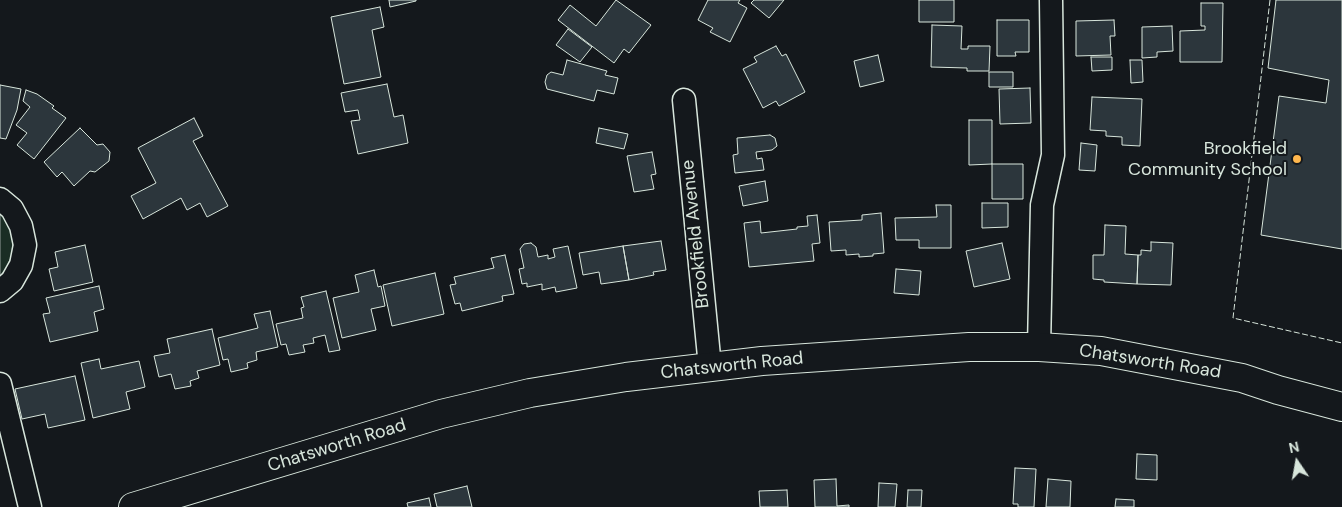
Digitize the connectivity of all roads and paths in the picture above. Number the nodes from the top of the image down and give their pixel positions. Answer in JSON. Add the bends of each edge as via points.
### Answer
{"nodes":[{"id":1,"x":1052,"y":0,"type":"edge"},
{"id":2,"x":684,"y":100,"type":"dead end"},
{"id":3,"x":0,"y":199,"type":"edge"},
{"id":4,"x":0,"y":291,"type":"edge"},
{"id":5,"x":1039,"y":347,"type":"junction"},
{"id":6,"x":710,"y":367,"type":"junction"},
{"id":7,"x":0,"y":384,"type":"edge"},
{"id":8,"x":1342,"y":407,"type":"edge"},
{"id":9,"x":30,"y":507,"type":"edge"},
{"id":10,"x":133,"y":507,"type":"edge"}],
"edges":[{"from":1,"to":5,"type":"street","via":[[1053,155],[1042,205]]},
{"from":2,"to":6,"type":"street","name":"Brookfield Avenue"},
{"from":3,"to":4,"type":"street","via":[[12,209],[21,226],[25,245],[21,265],[12,282]]},
{"from":5,"to":6,"type":"highway","name":"Chatsworth Road","via":[[922,350]]},
{"from":5,"to":8,"type":"highway","name":"Chatsworth Road","via":[[1117,353],[1242,378]]},
{"from":6,"to":10,"type":"highway","name":"Chatsworth Road","via":[[530,393],[441,414]]},
{"from":7,"to":9,"type":"street"}]}
